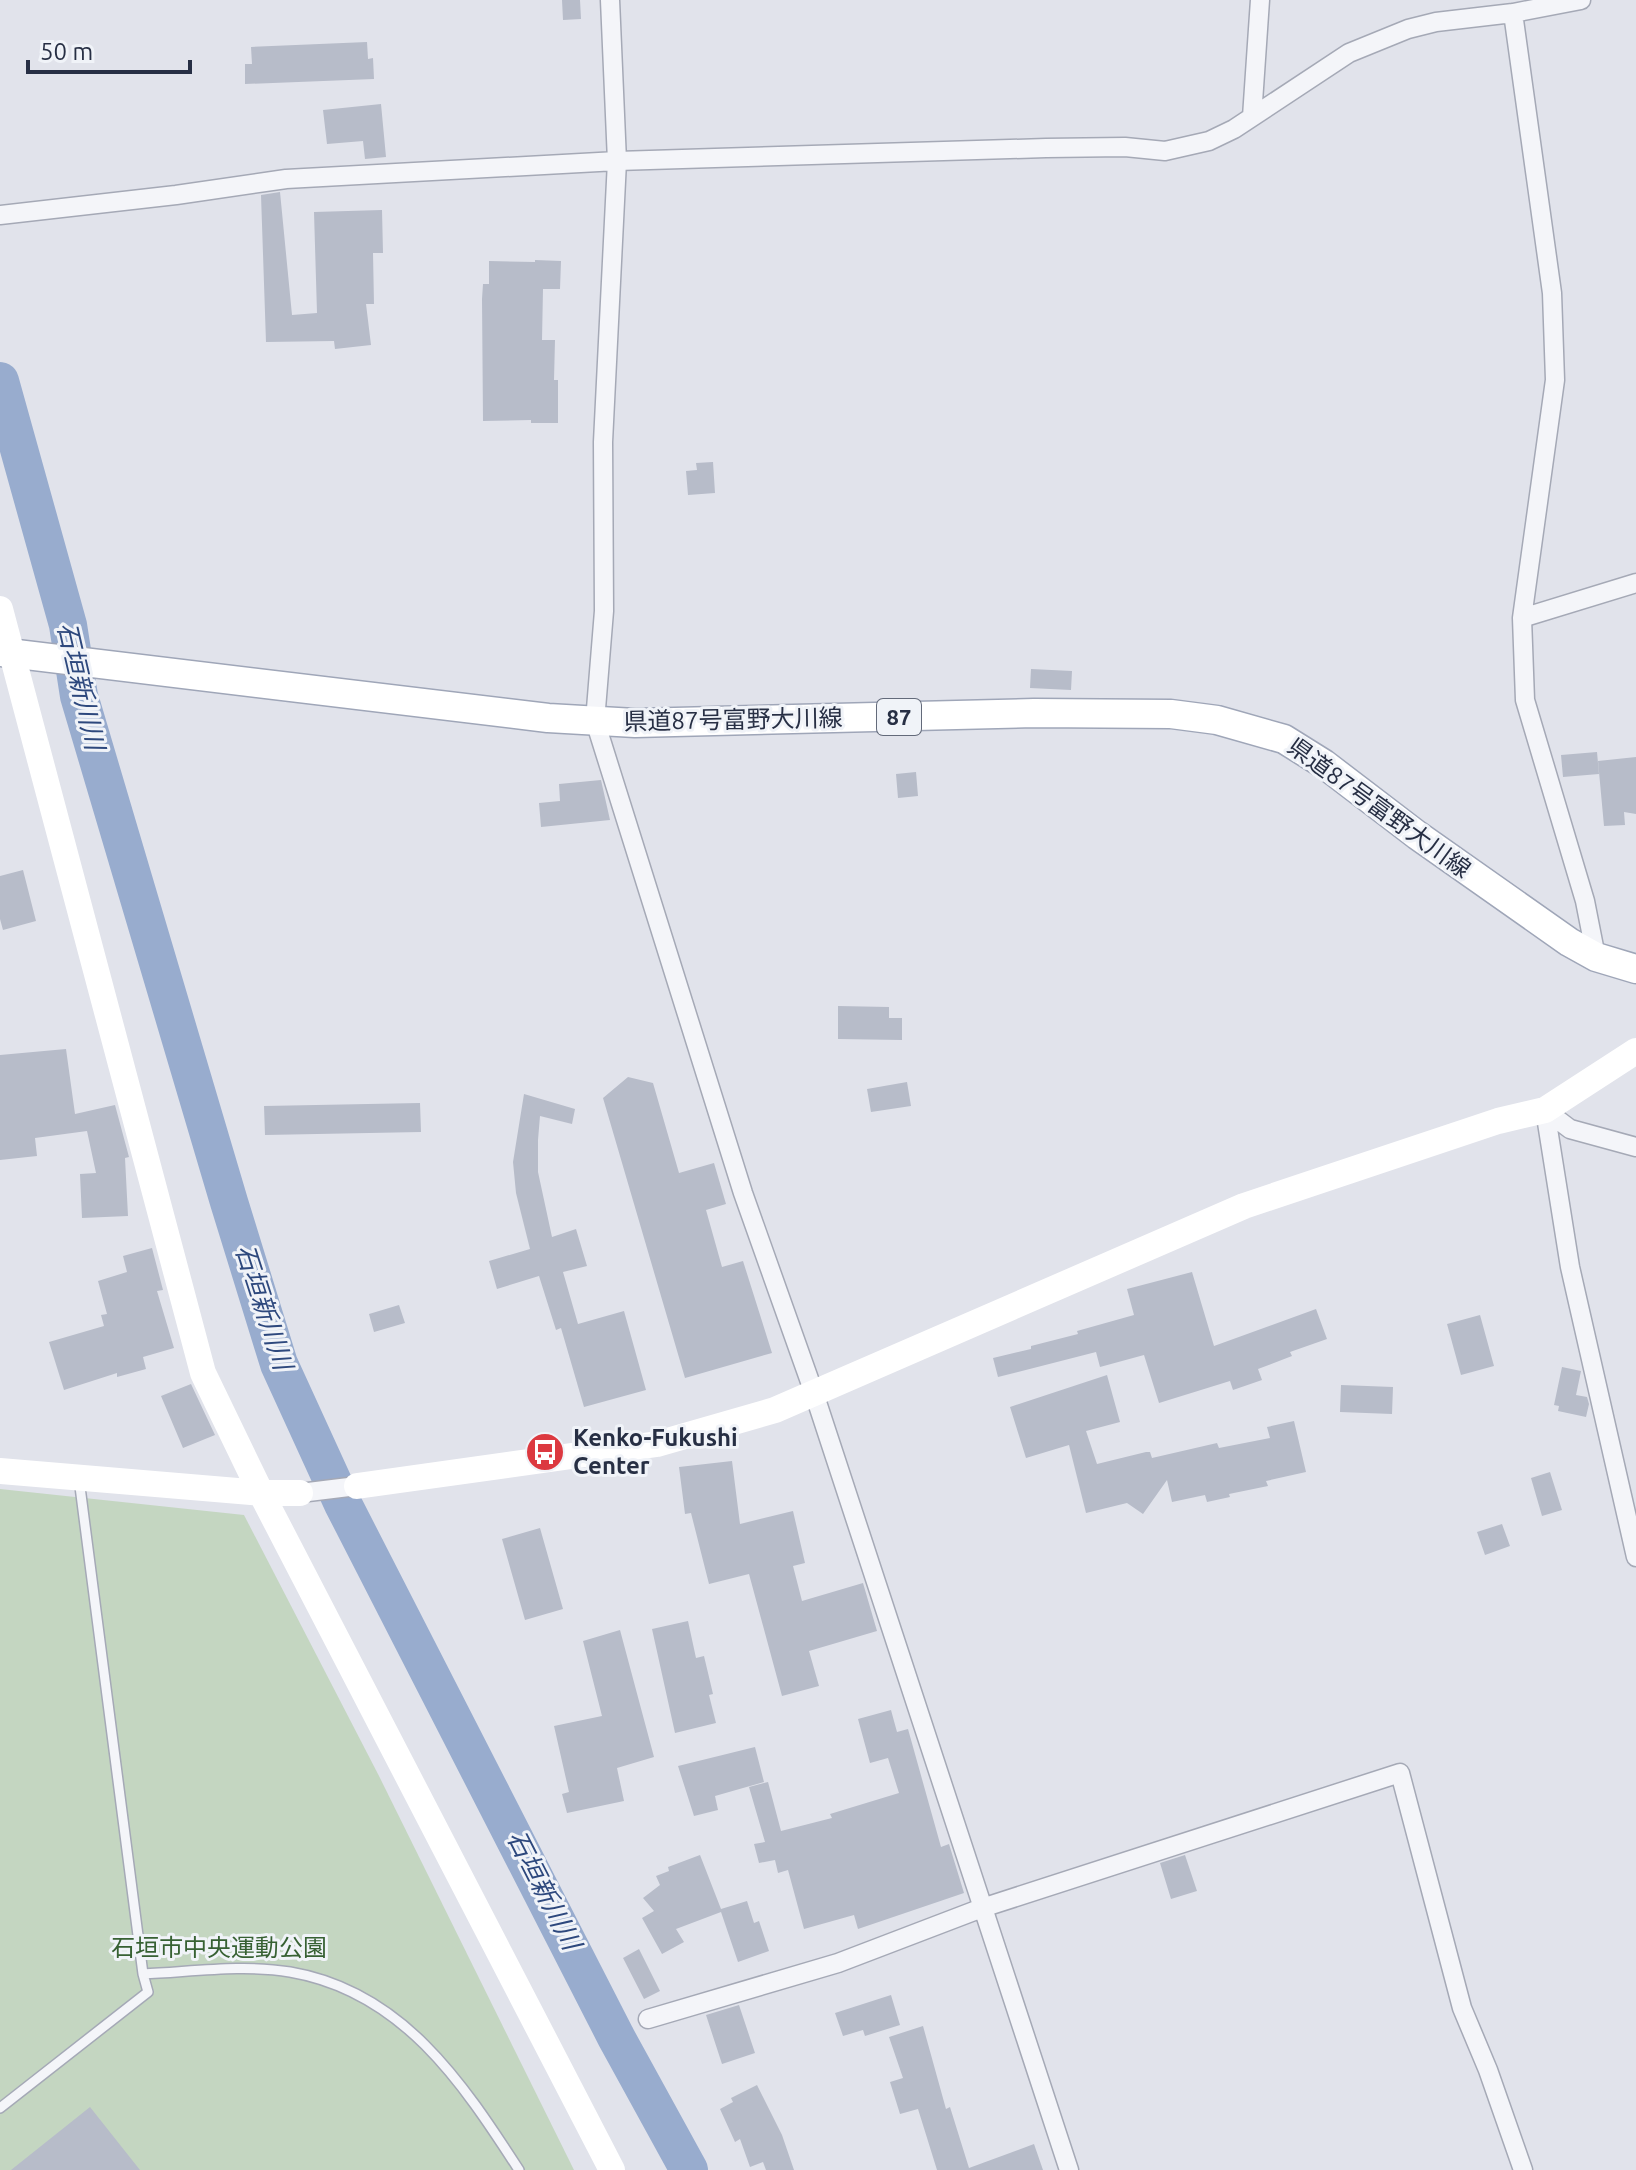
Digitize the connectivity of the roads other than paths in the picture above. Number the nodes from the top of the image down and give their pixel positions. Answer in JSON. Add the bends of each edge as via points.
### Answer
{"nodes":[{"id":1,"x":610,"y":0,"type":"edge"},
{"id":2,"x":1260,"y":0,"type":"edge"},
{"id":3,"x":1581,"y":0,"type":"edge"},
{"id":4,"x":1513,"y":13,"type":"junction"},
{"id":5,"x":1252,"y":117,"type":"junction"},
{"id":6,"x":617,"y":161,"type":"junction"},
{"id":7,"x":0,"y":215,"type":"edge"},
{"id":8,"x":1636,"y":583,"type":"edge"},
{"id":9,"x":0,"y":609,"type":"edge"},
{"id":10,"x":1522,"y":618,"type":"junction"},
{"id":11,"x":6,"y":652,"type":"edge"},
{"id":12,"x":595,"y":721,"type":"junction"},
{"id":13,"x":1596,"y":957,"type":"junction"},
{"id":14,"x":1636,"y":969,"type":"edge"},
{"id":15,"x":1636,"y":1051,"type":"edge"},
{"id":16,"x":1545,"y":1110,"type":"junction"},
{"id":17,"x":1636,"y":1147,"type":"edge"},
{"id":18,"x":814,"y":1393,"type":"junction"},
{"id":19,"x":0,"y":1471,"type":"edge"},
{"id":20,"x":79,"y":1479,"type":"junction"},
{"id":21,"x":357,"y":1486,"type":"joint"},
{"id":22,"x":261,"y":1493,"type":"junction"},
{"id":23,"x":300,"y":1493,"type":"joint"},
{"id":24,"x":1636,"y":1557,"type":"edge"},
{"id":25,"x":982,"y":1908,"type":"junction"},
{"id":26,"x":143,"y":1974,"type":"junction"},
{"id":27,"x":648,"y":2019,"type":"dead end"},
{"id":28,"x":0,"y":2108,"type":"edge"},
{"id":29,"x":519,"y":2170,"type":"edge"},
{"id":30,"x":612,"y":2170,"type":"edge"},
{"id":31,"x":1069,"y":2170,"type":"edge"},
{"id":32,"x":1523,"y":2170,"type":"edge"}],
"edges":[{"from":1,"to":6,"type":"street"},
{"from":2,"to":5,"type":"street"},
{"from":3,"to":4,"type":"street"},
{"from":4,"to":5,"type":"street","via":[[1408,29],[1349,53]]},
{"from":4,"to":10,"type":"street","via":[[1552,293],[1555,380]]},
{"from":5,"to":6,"type":"street","via":[[1209,141],[1165,151],[1062,148]]},
{"from":6,"to":7,"type":"street","via":[[286,179]]},
{"from":6,"to":12,"type":"street","via":[[603,442],[604,611]]},
{"from":8,"to":10,"type":"street"},
{"from":9,"to":11,"type":"street"},
{"from":10,"to":13,"type":"street","via":[[1525,700],[1585,901]]},
{"from":11,"to":12,"type":"main road","name":"県道87号富野大川線","number":"87"},
{"from":11,"to":22,"type":"street","via":[[203,1373]]},
{"from":12,"to":13,"type":"main road","name":"県道87号富野大川線","number":"87","via":[[1171,714],[1251,728],[1284,739],[1324,764],[1524,912]]},
{"from":12,"to":18,"type":"street","via":[[743,1193]]},
{"from":13,"to":14,"type":"main road","name":"県道87号富野大川線","number":"87"},
{"from":15,"to":16,"type":"street"},
{"from":16,"to":17,"type":"street","via":[[1570,1129]]},
{"from":16,"to":18,"type":"street","via":[[1244,1206]]},
{"from":16,"to":24,"type":"street","via":[[1570,1267]]},
{"from":18,"to":21,"type":"street","via":[[775,1410],[657,1444]]},
{"from":18,"to":25,"type":"street"},
{"from":19,"to":20,"type":"street"},
{"from":20,"to":22,"type":"street"},
{"from":20,"to":26,"type":"lane"},
{"from":21,"to":23,"type":"street"},
{"from":22,"to":23,"type":"street"},
{"from":22,"to":30,"type":"street"},
{"from":25,"to":27,"type":"street","via":[[838,1963]]},
{"from":25,"to":31,"type":"street"},
{"from":25,"to":32,"type":"street","via":[[1400,1773],[1462,2008]]},
{"from":26,"to":28,"type":"lane","via":[[148,1992]]},
{"from":26,"to":29,"type":"lane","via":[[290,1972],[340,1986],[427,2044],[472,2097]]}]}
